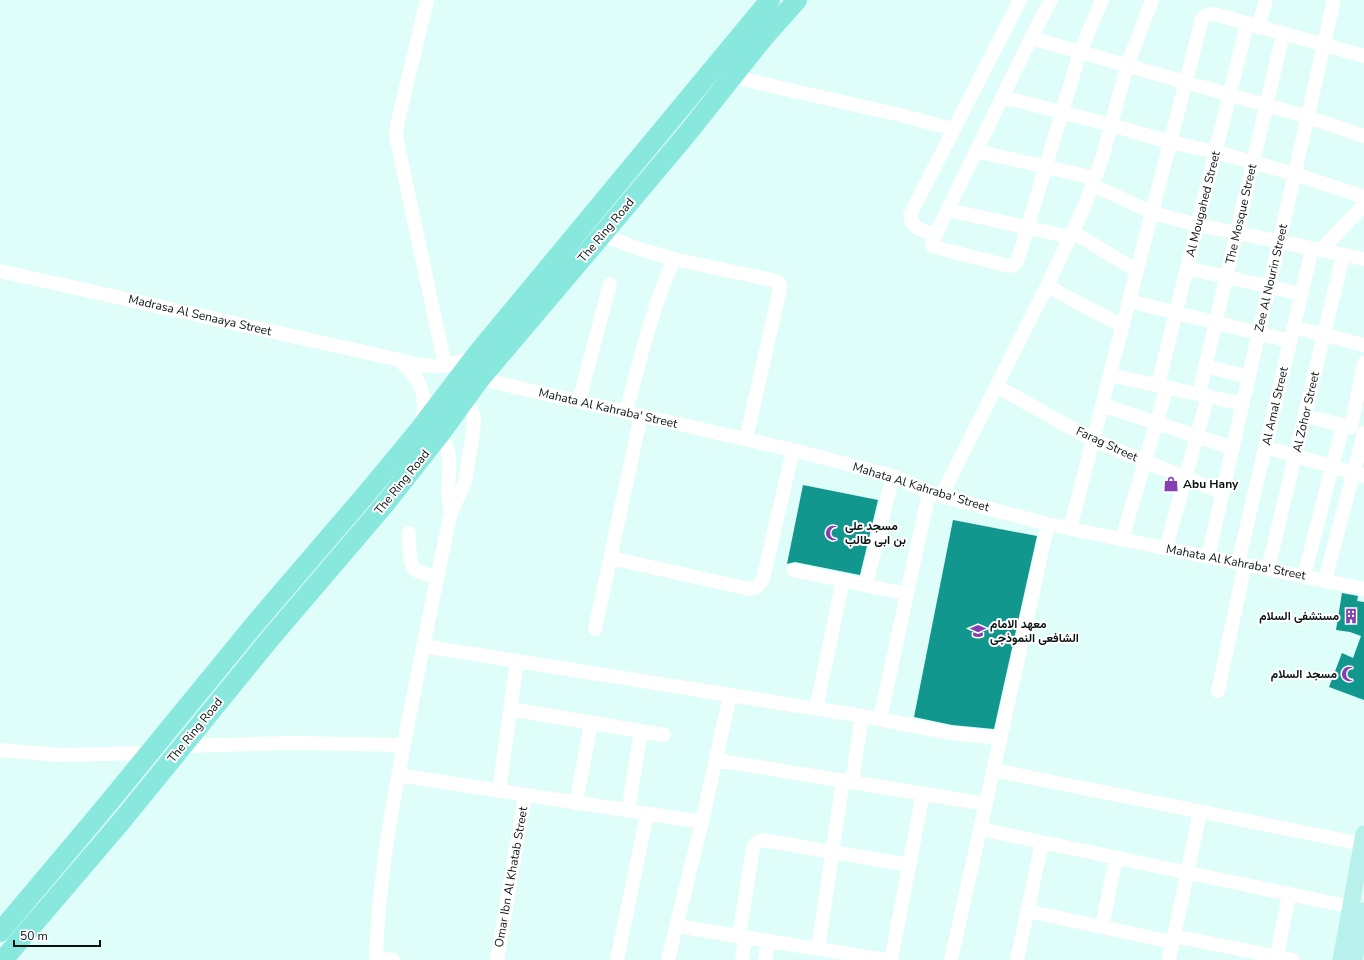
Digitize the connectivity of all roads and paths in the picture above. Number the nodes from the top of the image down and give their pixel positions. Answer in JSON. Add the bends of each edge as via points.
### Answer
{"nodes":[{"id":1,"x":427,"y":0,"type":"edge"},
{"id":2,"x":770,"y":0,"type":"edge"},
{"id":3,"x":797,"y":0,"type":"edge"},
{"id":4,"x":1020,"y":0,"type":"edge"},
{"id":5,"x":1051,"y":0,"type":"edge"},
{"id":6,"x":1102,"y":0,"type":"edge"},
{"id":7,"x":1152,"y":0,"type":"edge"},
{"id":8,"x":1266,"y":0,"type":"edge"},
{"id":9,"x":1334,"y":0,"type":"edge"},
{"id":10,"x":1253,"y":25,"type":"junction"},
{"id":11,"x":1283,"y":34,"type":"junction"},
{"id":12,"x":1031,"y":38,"type":"junction"},
{"id":13,"x":1324,"y":45,"type":"junction"},
{"id":14,"x":1080,"y":52,"type":"junction"},
{"id":15,"x":1364,"y":56,"type":"edge"},
{"id":16,"x":1127,"y":66,"type":"junction"},
{"id":17,"x":733,"y":77,"type":"junction"},
{"id":18,"x":1186,"y":83,"type":"junction"},
{"id":19,"x":1230,"y":95,"type":"junction"},
{"id":20,"x":1003,"y":97,"type":"junction"},
{"id":21,"x":1266,"y":105,"type":"junction"},
{"id":22,"x":1062,"y":112,"type":"junction"},
{"id":23,"x":1308,"y":116,"type":"junction"},
{"id":24,"x":669,"y":121,"type":"junction"},
{"id":25,"x":1111,"y":125,"type":"junction"},
{"id":26,"x":953,"y":129,"type":"junction"},
{"id":27,"x":686,"y":135,"type":"junction"},
{"id":28,"x":1364,"y":136,"type":"edge"},
{"id":29,"x":1170,"y":142,"type":"junction"},
{"id":30,"x":976,"y":151,"type":"junction"},
{"id":31,"x":1216,"y":152,"type":"junction"},
{"id":32,"x":1253,"y":162,"type":"junction"},
{"id":33,"x":1046,"y":168,"type":"junction"},
{"id":34,"x":1295,"y":174,"type":"junction"},
{"id":35,"x":1094,"y":181,"type":"junction"},
{"id":36,"x":1364,"y":197,"type":"edge"},
{"id":37,"x":1364,"y":205,"type":"edge"},
{"id":38,"x":948,"y":210,"type":"junction"},
{"id":39,"x":1153,"y":213,"type":"junction"},
{"id":40,"x":1198,"y":225,"type":"junction"},
{"id":41,"x":1028,"y":228,"type":"junction"},
{"id":42,"x":1237,"y":233,"type":"junction"},
{"id":43,"x":1071,"y":234,"type":"junction"},
{"id":44,"x":602,"y":235,"type":"junction"},
{"id":45,"x":936,"y":235,"type":"junction"},
{"id":46,"x":1280,"y":242,"type":"junction"},
{"id":47,"x":1317,"y":250,"type":"junction"},
{"id":48,"x":1343,"y":255,"type":"junction"},
{"id":49,"x":674,"y":259,"type":"junction"},
{"id":50,"x":1364,"y":260,"type":"edge"},
{"id":51,"x":1187,"y":268,"type":"junction"},
{"id":52,"x":0,"y":271,"type":"edge"},
{"id":53,"x":1137,"y":271,"type":"junction"},
{"id":54,"x":1226,"y":277,"type":"junction"},
{"id":55,"x":610,"y":284,"type":"dead end"},
{"id":56,"x":1047,"y":286,"type":"junction"},
{"id":57,"x":1269,"y":287,"type":"junction"},
{"id":58,"x":1301,"y":294,"type":"junction"},
{"id":59,"x":1129,"y":301,"type":"junction"},
{"id":60,"x":1176,"y":313,"type":"junction"},
{"id":61,"x":1216,"y":323,"type":"junction"},
{"id":62,"x":1122,"y":326,"type":"junction"},
{"id":63,"x":1294,"y":327,"type":"junction"},
{"id":64,"x":1259,"y":334,"type":"junction"},
{"id":65,"x":1324,"y":335,"type":"junction"},
{"id":66,"x":1290,"y":341,"type":"junction"},
{"id":67,"x":1364,"y":345,"type":"edge"},
{"id":68,"x":476,"y":355,"type":"junction"},
{"id":69,"x":400,"y":360,"type":"junction"},
{"id":70,"x":1364,"y":363,"type":"edge"},
{"id":71,"x":445,"y":366,"type":"junction"},
{"id":72,"x":1205,"y":366,"type":"junction"},
{"id":73,"x":1110,"y":374,"type":"junction"},
{"id":74,"x":1249,"y":377,"type":"junction"},
{"id":75,"x":480,"y":379,"type":"junction"},
{"id":76,"x":996,"y":386,"type":"junction"},
{"id":77,"x":1162,"y":386,"type":"junction"},
{"id":78,"x":1204,"y":395,"type":"junction"},
{"id":79,"x":466,"y":397,"type":"junction"},
{"id":80,"x":579,"y":401,"type":"junction"},
{"id":81,"x":1243,"y":404,"type":"junction"},
{"id":82,"x":1102,"y":405,"type":"junction"},
{"id":83,"x":626,"y":412,"type":"junction"},
{"id":84,"x":641,"y":415,"type":"junction"},
{"id":85,"x":1305,"y":416,"type":"junction"},
{"id":86,"x":1156,"y":423,"type":"junction"},
{"id":87,"x":1355,"y":429,"type":"edge"},
{"id":88,"x":419,"y":430,"type":"junction"},
{"id":89,"x":440,"y":434,"type":"junction"},
{"id":90,"x":1197,"y":436,"type":"junction"},
{"id":91,"x":746,"y":439,"type":"junction"},
{"id":92,"x":1093,"y":440,"type":"junction"},
{"id":93,"x":1266,"y":447,"type":"junction"},
{"id":94,"x":1233,"y":448,"type":"junction"},
{"id":95,"x":792,"y":450,"type":"junction"},
{"id":96,"x":1295,"y":456,"type":"junction"},
{"id":97,"x":1144,"y":461,"type":"junction"},
{"id":98,"x":1332,"y":466,"type":"junction"},
{"id":99,"x":1359,"y":474,"type":"edge"},
{"id":100,"x":893,"y":476,"type":"junction"},
{"id":101,"x":1185,"y":478,"type":"junction"},
{"id":102,"x":1222,"y":493,"type":"junction"},
{"id":103,"x":935,"y":494,"type":"junction"},
{"id":104,"x":451,"y":512,"type":"junction"},
{"id":105,"x":1048,"y":524,"type":"junction"},
{"id":106,"x":1070,"y":529,"type":"junction"},
{"id":107,"x":409,"y":533,"type":"dead end"},
{"id":108,"x":1122,"y":539,"type":"junction"},
{"id":109,"x":1166,"y":548,"type":"junction"},
{"id":110,"x":1208,"y":557,"type":"junction"},
{"id":111,"x":611,"y":558,"type":"junction"},
{"id":112,"x":1242,"y":563,"type":"junction"},
{"id":113,"x":1268,"y":569,"type":"junction"},
{"id":114,"x":793,"y":570,"type":"dead end"},
{"id":115,"x":438,"y":576,"type":"junction"},
{"id":116,"x":1304,"y":576,"type":"junction"},
{"id":117,"x":843,"y":580,"type":"junction"},
{"id":118,"x":1325,"y":580,"type":"junction"},
{"id":119,"x":866,"y":585,"type":"junction"},
{"id":120,"x":1364,"y":589,"type":"edge"},
{"id":121,"x":907,"y":594,"type":"junction"},
{"id":122,"x":595,"y":630,"type":"dead end"},
{"id":123,"x":423,"y":646,"type":"junction"},
{"id":124,"x":517,"y":661,"type":"junction"},
{"id":125,"x":1218,"y":691,"type":"dead end"},
{"id":126,"x":730,"y":695,"type":"junction"},
{"id":127,"x":510,"y":709,"type":"junction"},
{"id":128,"x":816,"y":709,"type":"junction"},
{"id":129,"x":862,"y":716,"type":"junction"},
{"id":130,"x":880,"y":719,"type":"junction"},
{"id":131,"x":591,"y":722,"type":"junction"},
{"id":132,"x":641,"y":731,"type":"junction"},
{"id":133,"x":664,"y":735,"type":"dead end"},
{"id":134,"x":1000,"y":738,"type":"junction"},
{"id":135,"x":182,"y":746,"type":"junction"},
{"id":136,"x":404,"y":746,"type":"junction"},
{"id":137,"x":0,"y":750,"type":"edge"},
{"id":138,"x":148,"y":753,"type":"junction"},
{"id":139,"x":716,"y":760,"type":"junction"},
{"id":140,"x":993,"y":770,"type":"junction"},
{"id":141,"x":398,"y":775,"type":"junction"},
{"id":142,"x":848,"y":781,"type":"junction"},
{"id":143,"x":499,"y":791,"type":"junction"},
{"id":144,"x":923,"y":793,"type":"junction"},
{"id":145,"x":525,"y":795,"type":"junction"},
{"id":146,"x":576,"y":803,"type":"junction"},
{"id":147,"x":986,"y":804,"type":"junction"},
{"id":148,"x":628,"y":811,"type":"junction"},
{"id":149,"x":1200,"y":812,"type":"junction"},
{"id":150,"x":647,"y":814,"type":"junction"},
{"id":151,"x":702,"y":822,"type":"junction"},
{"id":152,"x":980,"y":829,"type":"junction"},
{"id":153,"x":1363,"y":839,"type":"edge"},
{"id":154,"x":1042,"y":842,"type":"junction"},
{"id":155,"x":832,"y":852,"type":"junction"},
{"id":156,"x":1116,"y":858,"type":"junction"},
{"id":157,"x":909,"y":865,"type":"junction"},
{"id":158,"x":1187,"y":873,"type":"junction"},
{"id":159,"x":1289,"y":894,"type":"junction"},
{"id":160,"x":1028,"y":911,"type":"junction"},
{"id":161,"x":1360,"y":916,"type":"edge"},
{"id":162,"x":677,"y":926,"type":"junction"},
{"id":163,"x":1102,"y":927,"type":"junction"},
{"id":164,"x":0,"y":932,"type":"edge"},
{"id":165,"x":742,"y":937,"type":"junction"},
{"id":166,"x":1173,"y":939,"type":"junction"},
{"id":167,"x":768,"y":941,"type":"junction"},
{"id":168,"x":818,"y":949,"type":"junction"},
{"id":169,"x":1277,"y":956,"type":"junction"},
{"id":170,"x":376,"y":959,"type":"edge"},
{"id":171,"x":3,"y":960,"type":"edge"},
{"id":172,"x":393,"y":960,"type":"edge"},
{"id":173,"x":497,"y":960,"type":"edge"},
{"id":174,"x":617,"y":960,"type":"edge"},
{"id":175,"x":668,"y":960,"type":"edge"},
{"id":176,"x":742,"y":960,"type":"edge"},
{"id":177,"x":765,"y":960,"type":"edge"},
{"id":178,"x":886,"y":960,"type":"edge"},
{"id":179,"x":891,"y":960,"type":"edge"},
{"id":180,"x":951,"y":960,"type":"edge"},
{"id":181,"x":1017,"y":960,"type":"edge"},
{"id":182,"x":1168,"y":960,"type":"edge"},
{"id":183,"x":1293,"y":960,"type":"edge"},
{"id":184,"x":1341,"y":960,"type":"edge"},
{"id":185,"x":1354,"y":960,"type":"edge"}],
"edges":[{"from":1,"to":71,"type":"street","via":[[396,136]]},
{"from":2,"to":24,"type":"highway","name":"The Ring Road"},
{"from":3,"to":17,"type":"highway","name":"The Ring Road"},
{"from":4,"to":26,"type":"street"},
{"from":5,"to":12,"type":"street"},
{"from":6,"to":14,"type":"street"},
{"from":7,"to":16,"type":"street"},
{"from":8,"to":10,"type":"street","name":"Al Mougahed Street"},
{"from":9,"to":13,"type":"street","name":"Zee Al Nourin Street"},
{"from":10,"to":11,"type":"street"},
{"from":10,"to":18,"type":"street","via":[[1214,14],[1204,16]]},
{"from":10,"to":19,"type":"street","name":"Al Mougahed Street"},
{"from":11,"to":13,"type":"street"},
{"from":11,"to":21,"type":"street","name":"The Mosque Street"},
{"from":12,"to":14,"type":"street"},
{"from":12,"to":20,"type":"street"},
{"from":13,"to":15,"type":"street"},
{"from":13,"to":23,"type":"street","name":"Zee Al Nourin Street"},
{"from":14,"to":16,"type":"street"},
{"from":14,"to":22,"type":"street"},
{"from":16,"to":18,"type":"street"},
{"from":16,"to":25,"type":"street"},
{"from":17,"to":26,"type":"street"},
{"from":17,"to":27,"type":"highway","name":"The Ring Road"},
{"from":18,"to":19,"type":"street"},
{"from":18,"to":29,"type":"street"},
{"from":19,"to":21,"type":"street"},
{"from":19,"to":31,"type":"street","name":"Al Mougahed Street"},
{"from":20,"to":22,"type":"street"},
{"from":20,"to":30,"type":"street"},
{"from":21,"to":23,"type":"street"},
{"from":21,"to":32,"type":"street","name":"The Mosque Street"},
{"from":22,"to":25,"type":"street"},
{"from":22,"to":33,"type":"street"},
{"from":23,"to":28,"type":"street"},
{"from":23,"to":34,"type":"street","name":"Zee Al Nourin Street"},
{"from":24,"to":27,"type":"highway"},
{"from":24,"to":68,"type":"highway","name":"The Ring Road"},
{"from":25,"to":29,"type":"street"},
{"from":25,"to":35,"type":"street"},
{"from":26,"to":45,"type":"street","via":[[910,215],[915,227]]},
{"from":27,"to":44,"type":"highway","name":"The Ring Road"},
{"from":29,"to":31,"type":"street"},
{"from":29,"to":39,"type":"street"},
{"from":30,"to":33,"type":"street"},
{"from":30,"to":38,"type":"street"},
{"from":31,"to":32,"type":"street"},
{"from":31,"to":40,"type":"street","name":"Al Mougahed Street"},
{"from":32,"to":34,"type":"street"},
{"from":32,"to":42,"type":"street","name":"The Mosque Street"},
{"from":33,"to":35,"type":"street"},
{"from":33,"to":41,"type":"street"},
{"from":34,"to":36,"type":"street"},
{"from":34,"to":46,"type":"street","name":"Zee Al Nourin Street"},
{"from":35,"to":39,"type":"street"},
{"from":35,"to":43,"type":"street"},
{"from":37,"to":47,"type":"street"},
{"from":38,"to":41,"type":"street"},
{"from":38,"to":45,"type":"street"},
{"from":39,"to":40,"type":"street"},
{"from":39,"to":53,"type":"street"},
{"from":40,"to":42,"type":"street"},
{"from":40,"to":51,"type":"street","name":"Al Mougahed Street"},
{"from":41,"to":43,"type":"street"},
{"from":41,"to":45,"type":"street","via":[[1018,259],[1012,266],[934,247],[932,243]]},
{"from":42,"to":46,"type":"street"},
{"from":42,"to":54,"type":"street","name":"The Mosque Street"},
{"from":43,"to":53,"type":"street"},
{"from":43,"to":56,"type":"street"},
{"from":44,"to":49,"type":"street"},
{"from":44,"to":75,"type":"highway","name":"The Ring Road"},
{"from":46,"to":47,"type":"street"},
{"from":46,"to":57,"type":"street","name":"Zee Al Nourin Street"},
{"from":47,"to":48,"type":"street"},
{"from":47,"to":58,"type":"street","name":"Al Amal Street"},
{"from":48,"to":50,"type":"street"},
{"from":48,"to":65,"type":"street","name":"Al Zohor Street"},
{"from":49,"to":83,"type":"street","via":[[654,308]]},
{"from":49,"to":91,"type":"street","via":[[776,281],[780,285]]},
{"from":51,"to":54,"type":"street"},
{"from":51,"to":60,"type":"street","name":"Al Mougahed Street"},
{"from":52,"to":69,"type":"street","name":"Madrasa Al Senaaya Street"},
{"from":53,"to":59,"type":"street"},
{"from":54,"to":57,"type":"street"},
{"from":54,"to":61,"type":"street","name":"The Mosque Street"},
{"from":55,"to":80,"type":"street"},
{"from":56,"to":62,"type":"street"},
{"from":56,"to":76,"type":"street"},
{"from":57,"to":58,"type":"street"},
{"from":57,"to":64,"type":"street","name":"Zee Al Nourin Street"},
{"from":58,"to":63,"type":"street","name":"Al Amal Street"},
{"from":59,"to":60,"type":"street"},
{"from":59,"to":62,"type":"street"},
{"from":60,"to":61,"type":"street"},
{"from":60,"to":77,"type":"street","name":"Al Mougahed Street"},
{"from":61,"to":64,"type":"street"},
{"from":61,"to":72,"type":"street","name":"The Mosque Street"},
{"from":62,"to":73,"type":"street"},
{"from":63,"to":65,"type":"street"},
{"from":63,"to":66,"type":"street","name":"Al Amal Street"},
{"from":64,"to":66,"type":"street"},
{"from":64,"to":74,"type":"street","name":"Zee Al Nourin Street"},
{"from":65,"to":67,"type":"street"},
{"from":65,"to":85,"type":"street","name":"Al Zohor Street"},
{"from":66,"to":93,"type":"street","name":"Al Amal Street"},
{"from":68,"to":71,"type":"street","name":"Madrasa Al Senaaya Street"},
{"from":68,"to":88,"type":"highway","name":"The Ring Road"},
{"from":69,"to":71,"type":"street","name":"Madrasa Al Senaaya Street","via":[[416,366]]},
{"from":69,"to":88,"type":"street","via":[[412,371],[420,384],[424,399],[424,415]]},
{"from":70,"to":87,"type":"street"},
{"from":72,"to":74,"type":"street"},
{"from":72,"to":78,"type":"street","name":"The Mosque Street"},
{"from":73,"to":77,"type":"street"},
{"from":73,"to":82,"type":"street"},
{"from":74,"to":81,"type":"street","name":"Zee Al Nourin Street"},
{"from":75,"to":79,"type":"highway","name":"The Ring Road"},
{"from":75,"to":80,"type":"street","name":"Mahata Al Kahraba' Street"},
{"from":76,"to":92,"type":"street","name":"Farag Street"},
{"from":76,"to":103,"type":"street"},
{"from":77,"to":78,"type":"street"},
{"from":77,"to":86,"type":"street","name":"Al Mougahed Street"},
{"from":78,"to":81,"type":"street"},
{"from":78,"to":90,"type":"street","name":"The Mosque Street"},
{"from":79,"to":89,"type":"highway","name":"The Ring Road"},
{"from":79,"to":104,"type":"street","via":[[474,417],[473,433],[464,482]]},
{"from":80,"to":83,"type":"street","name":"Mahata Al Kahraba' Street"},
{"from":81,"to":94,"type":"street","name":"Zee Al Nourin Street"},
{"from":82,"to":86,"type":"street"},
{"from":82,"to":92,"type":"street"},
{"from":83,"to":84,"type":"street","name":"Mahata Al Kahraba' Street"},
{"from":84,"to":91,"type":"street","name":"Mahata Al Kahraba' Street"},
{"from":84,"to":111,"type":"street"},
{"from":85,"to":87,"type":"street"},
{"from":85,"to":96,"type":"street","name":"Al Zohor Street"},
{"from":86,"to":90,"type":"street"},
{"from":86,"to":97,"type":"street","name":"Al Mougahed Street"},
{"from":87,"to":98,"type":"street"},
{"from":87,"to":99,"type":"street"},
{"from":88,"to":138,"type":"highway","name":"The Ring Road"},
{"from":89,"to":104,"type":"street","via":[[450,459],[448,490]]},
{"from":89,"to":135,"type":"highway","name":"The Ring Road","via":[[385,504]]},
{"from":90,"to":94,"type":"street"},
{"from":90,"to":101,"type":"street","name":"The Mosque Street"},
{"from":91,"to":95,"type":"street","name":"Mahata Al Kahraba' Street"},
{"from":92,"to":97,"type":"street","name":"Farag Street"},
{"from":92,"to":106,"type":"street"},
{"from":93,"to":96,"type":"street"},
{"from":93,"to":112,"type":"street","name":"Al Amal Street"},
{"from":94,"to":102,"type":"street","name":"Zee Al Nourin Street"},
{"from":95,"to":100,"type":"street","name":"Mahata Al Kahraba' Street"},
{"from":95,"to":111,"type":"street","via":[[762,579],[757,587],[749,589]]},
{"from":96,"to":98,"type":"street"},
{"from":96,"to":113,"type":"street","name":"Al Zohor Street"},
{"from":97,"to":101,"type":"street","name":"Farag Street"},
{"from":97,"to":108,"type":"street","name":"Al Mougahed Street"},
{"from":98,"to":99,"type":"street"},
{"from":98,"to":116,"type":"street"},
{"from":99,"to":118,"type":"street"},
{"from":100,"to":103,"type":"street","name":"Mahata Al Kahraba' Street"},
{"from":100,"to":119,"type":"street"},
{"from":101,"to":102,"type":"street","name":"Farag Street"},
{"from":101,"to":109,"type":"street","name":"The Mosque Street"},
{"from":102,"to":110,"type":"street","name":"Zee Al Nourin Street"},
{"from":103,"to":105,"type":"street","name":"Mahata Al Kahraba' Street"},
{"from":103,"to":121,"type":"street"},
{"from":104,"to":115,"type":"street"},
{"from":105,"to":106,"type":"street","name":"Mahata Al Kahraba' Street"},
{"from":105,"to":134,"type":"street"},
{"from":106,"to":108,"type":"street","name":"Mahata Al Kahraba' Street"},
{"from":107,"to":115,"type":"street","via":[[410,560],[413,567],[420,572]]},
{"from":108,"to":109,"type":"street","name":"Mahata Al Kahraba' Street"},
{"from":109,"to":110,"type":"street","name":"Mahata Al Kahraba' Street"},
{"from":110,"to":112,"type":"street","name":"Mahata Al Kahraba' Street"},
{"from":111,"to":122,"type":"street"},
{"from":112,"to":113,"type":"street","name":"Mahata Al Kahraba' Street"},
{"from":112,"to":125,"type":"street","name":"Al Amal Street"},
{"from":113,"to":116,"type":"street","name":"Mahata Al Kahraba' Street"},
{"from":114,"to":117,"type":"street"},
{"from":115,"to":123,"type":"street"},
{"from":116,"to":118,"type":"street","name":"Mahata Al Kahraba' Street"},
{"from":117,"to":119,"type":"street"},
{"from":117,"to":128,"type":"street"},
{"from":118,"to":120,"type":"street","name":"Mahata Al Kahraba' Street"},
{"from":119,"to":121,"type":"street"},
{"from":121,"to":130,"type":"street"},
{"from":123,"to":124,"type":"street"},
{"from":123,"to":136,"type":"street"},
{"from":124,"to":126,"type":"street"},
{"from":124,"to":127,"type":"street"},
{"from":126,"to":128,"type":"street"},
{"from":126,"to":139,"type":"street"},
{"from":127,"to":131,"type":"street"},
{"from":127,"to":143,"type":"street"},
{"from":128,"to":129,"type":"street"},
{"from":129,"to":130,"type":"street"},
{"from":129,"to":142,"type":"street"},
{"from":130,"to":134,"type":"street","via":[[952,733]]},
{"from":131,"to":132,"type":"street"},
{"from":131,"to":146,"type":"street"},
{"from":132,"to":133,"type":"street"},
{"from":132,"to":148,"type":"street"},
{"from":134,"to":140,"type":"street"},
{"from":135,"to":136,"type":"street"},
{"from":135,"to":171,"type":"highway","name":"The Ring Road"},
{"from":136,"to":141,"type":"street"},
{"from":137,"to":138,"type":"street","via":[[59,756]]},
{"from":138,"to":164,"type":"highway","name":"The Ring Road","via":[[102,812]]},
{"from":139,"to":142,"type":"street"},
{"from":139,"to":151,"type":"street"},
{"from":140,"to":147,"type":"street"},
{"from":140,"to":149,"type":"street"},
{"from":141,"to":143,"type":"street"},
{"from":141,"to":170,"type":"street","via":[[386,844]]},
{"from":142,"to":144,"type":"street"},
{"from":142,"to":155,"type":"street"},
{"from":143,"to":145,"type":"street"},
{"from":144,"to":147,"type":"street"},
{"from":144,"to":157,"type":"street"},
{"from":145,"to":146,"type":"street"},
{"from":145,"to":173,"type":"street","name":"Omar Ibn Al Khatab Street"},
{"from":146,"to":148,"type":"street"},
{"from":147,"to":152,"type":"street"},
{"from":148,"to":150,"type":"street"},
{"from":149,"to":153,"type":"street"},
{"from":149,"to":158,"type":"street"},
{"from":150,"to":151,"type":"street"},
{"from":150,"to":174,"type":"street"},
{"from":151,"to":162,"type":"street"},
{"from":152,"to":154,"type":"street"},
{"from":152,"to":180,"type":"street"},
{"from":153,"to":161,"type":"main road"},
{"from":154,"to":156,"type":"street"},
{"from":154,"to":160,"type":"street"},
{"from":155,"to":157,"type":"street"},
{"from":155,"to":165,"type":"street","via":[[762,840],[754,844]]},
{"from":155,"to":168,"type":"street"},
{"from":156,"to":158,"type":"street"},
{"from":156,"to":163,"type":"street"},
{"from":157,"to":179,"type":"street"},
{"from":158,"to":159,"type":"street"},
{"from":158,"to":166,"type":"street"},
{"from":159,"to":161,"type":"street"},
{"from":159,"to":169,"type":"street"},
{"from":160,"to":163,"type":"street"},
{"from":160,"to":181,"type":"street"},
{"from":161,"to":184,"type":"main road"},
{"from":161,"to":185,"type":"main road"},
{"from":162,"to":165,"type":"street"},
{"from":162,"to":175,"type":"street"},
{"from":163,"to":166,"type":"street"},
{"from":165,"to":167,"type":"street"},
{"from":165,"to":176,"type":"street"},
{"from":166,"to":169,"type":"street"},
{"from":166,"to":182,"type":"street"},
{"from":167,"to":168,"type":"street"},
{"from":167,"to":177,"type":"street"},
{"from":168,"to":178,"type":"street"},
{"from":169,"to":183,"type":"street"},
{"from":170,"to":172,"type":"street"}]}
